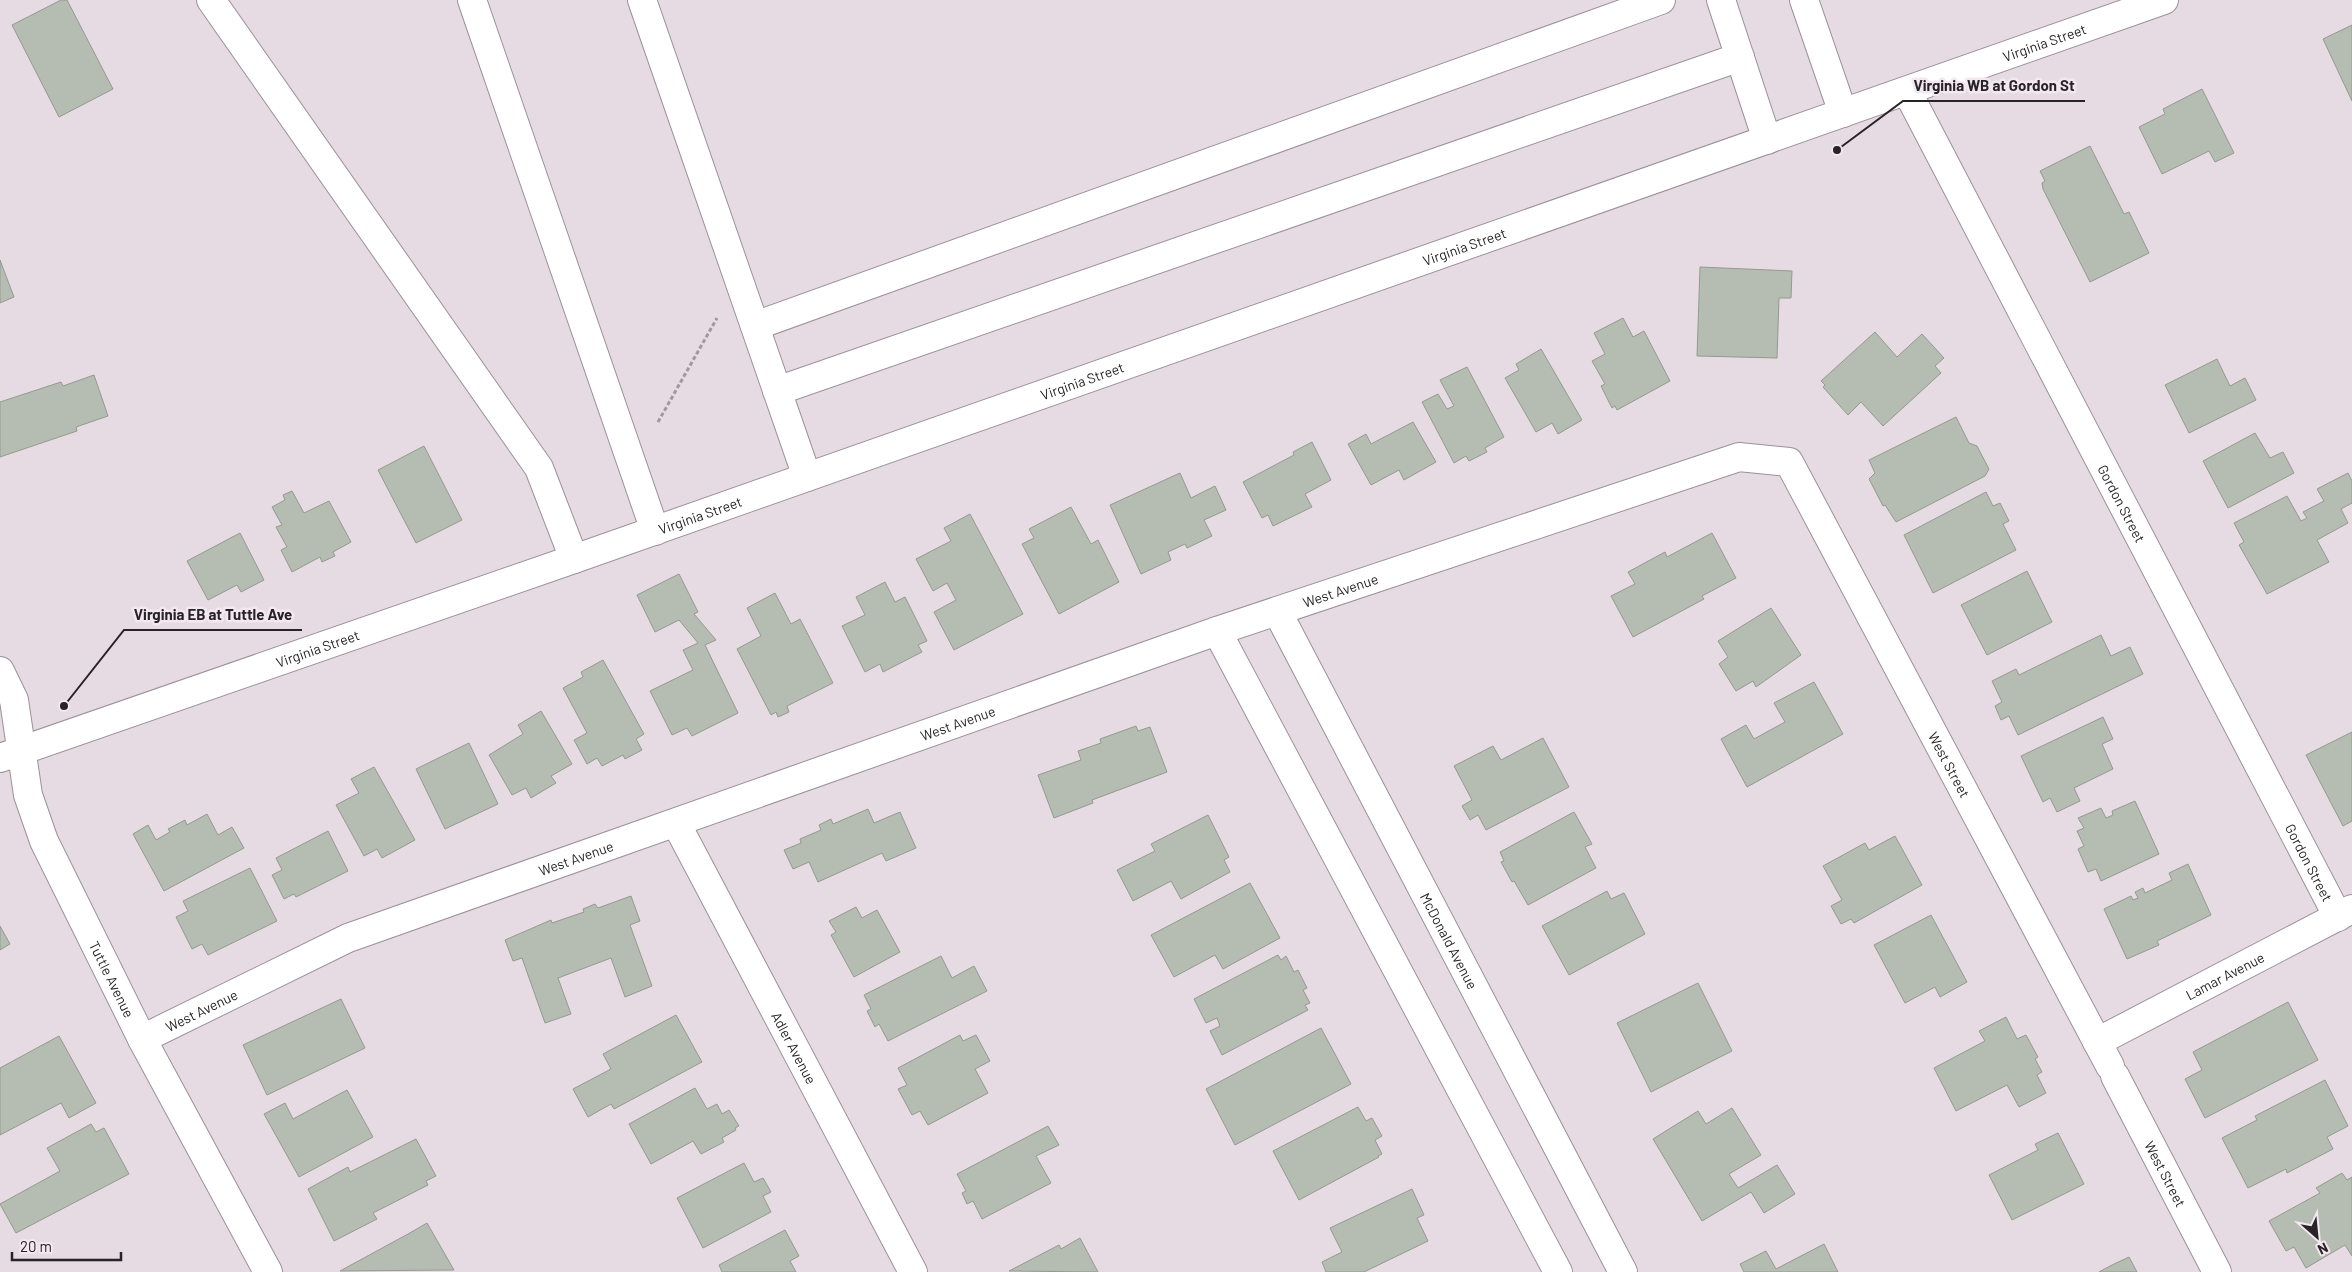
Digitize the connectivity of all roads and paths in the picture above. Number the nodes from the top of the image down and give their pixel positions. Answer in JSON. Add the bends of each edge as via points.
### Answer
{"nodes":[{"id":1,"x":211,"y":0,"type":"edge"},
{"id":2,"x":472,"y":0,"type":"edge"},
{"id":3,"x":642,"y":0,"type":"edge"},
{"id":4,"x":1661,"y":0,"type":"edge"},
{"id":5,"x":1721,"y":0,"type":"edge"},
{"id":6,"x":1804,"y":0,"type":"edge"},
{"id":7,"x":2164,"y":0,"type":"edge"},
{"id":8,"x":1740,"y":57,"type":"junction"},
{"id":9,"x":1907,"y":91,"type":"junction"},
{"id":10,"x":1843,"y":113,"type":"junction"},
{"id":11,"x":1767,"y":140,"type":"junction"},
{"id":12,"x":718,"y":314,"type":"dead end"},
{"id":13,"x":755,"y":326,"type":"junction"},
{"id":14,"x":777,"y":391,"type":"junction"},
{"id":15,"x":658,"y":422,"type":"dead end"},
{"id":16,"x":1789,"y":462,"type":"joint"},
{"id":17,"x":807,"y":477,"type":"junction"},
{"id":18,"x":655,"y":531,"type":"junction"},
{"id":19,"x":574,"y":559,"type":"junction"},
{"id":20,"x":1277,"y":611,"type":"junction"},
{"id":21,"x":1217,"y":631,"type":"junction"},
{"id":22,"x":0,"y":671,"type":"edge"},
{"id":23,"x":11,"y":754,"type":"edge"},
{"id":24,"x":676,"y":823,"type":"junction"},
{"id":25,"x":2345,"y":913,"type":"edge"},
{"id":26,"x":142,"y":1039,"type":"junction"},
{"id":27,"x":2097,"y":1042,"type":"junction"},
{"id":28,"x":268,"y":1272,"type":"edge"},
{"id":29,"x":913,"y":1272,"type":"edge"},
{"id":30,"x":1558,"y":1272,"type":"edge"},
{"id":31,"x":1624,"y":1272,"type":"edge"},
{"id":32,"x":2217,"y":1272,"type":"edge"}],
"edges":[{"from":1,"to":19,"type":"street","via":[[539,468]]},
{"from":2,"to":18,"type":"street"},
{"from":3,"to":13,"type":"street"},
{"from":4,"to":13,"type":"street"},
{"from":5,"to":8,"type":"street"},
{"from":6,"to":10,"type":"street"},
{"from":7,"to":9,"type":"street","name":"Virginia Street"},
{"from":8,"to":11,"type":"street"},
{"from":8,"to":14,"type":"street"},
{"from":9,"to":10,"type":"street","name":"Virginia Street"},
{"from":9,"to":25,"type":"street","name":"Gordon Street"},
{"from":10,"to":11,"type":"street","name":"Virginia Street"},
{"from":11,"to":17,"type":"street","name":"Virginia Street"},
{"from":12,"to":15,"type":"path"},
{"from":13,"to":14,"type":"street"},
{"from":14,"to":17,"type":"street"},
{"from":16,"to":20,"type":"street","name":"West Avenue","via":[[1739,457]]},
{"from":16,"to":27,"type":"street","name":"West Street"},
{"from":17,"to":18,"type":"street","name":"Virginia Street"},
{"from":18,"to":19,"type":"street","name":"Virginia Street"},
{"from":19,"to":23,"type":"street","name":"Virginia Street"},
{"from":20,"to":21,"type":"street","name":"West Avenue"},
{"from":20,"to":31,"type":"street","name":"McDonald Avenue"},
{"from":21,"to":24,"type":"street","name":"West Avenue"},
{"from":21,"to":30,"type":"street"},
{"from":22,"to":23,"type":"street","name":"Tuttle Avenue","via":[[14,700]]},
{"from":23,"to":26,"type":"street","name":"Tuttle Avenue","via":[[44,841]]},
{"from":24,"to":26,"type":"street","name":"West Avenue","via":[[348,938]]},
{"from":24,"to":29,"type":"street","name":"Adler Avenue"},
{"from":25,"to":27,"type":"street","name":"Lamar Avenue"},
{"from":26,"to":28,"type":"street","name":"Tuttle Avenue"},
{"from":27,"to":32,"type":"street","name":"West Street"}]}
